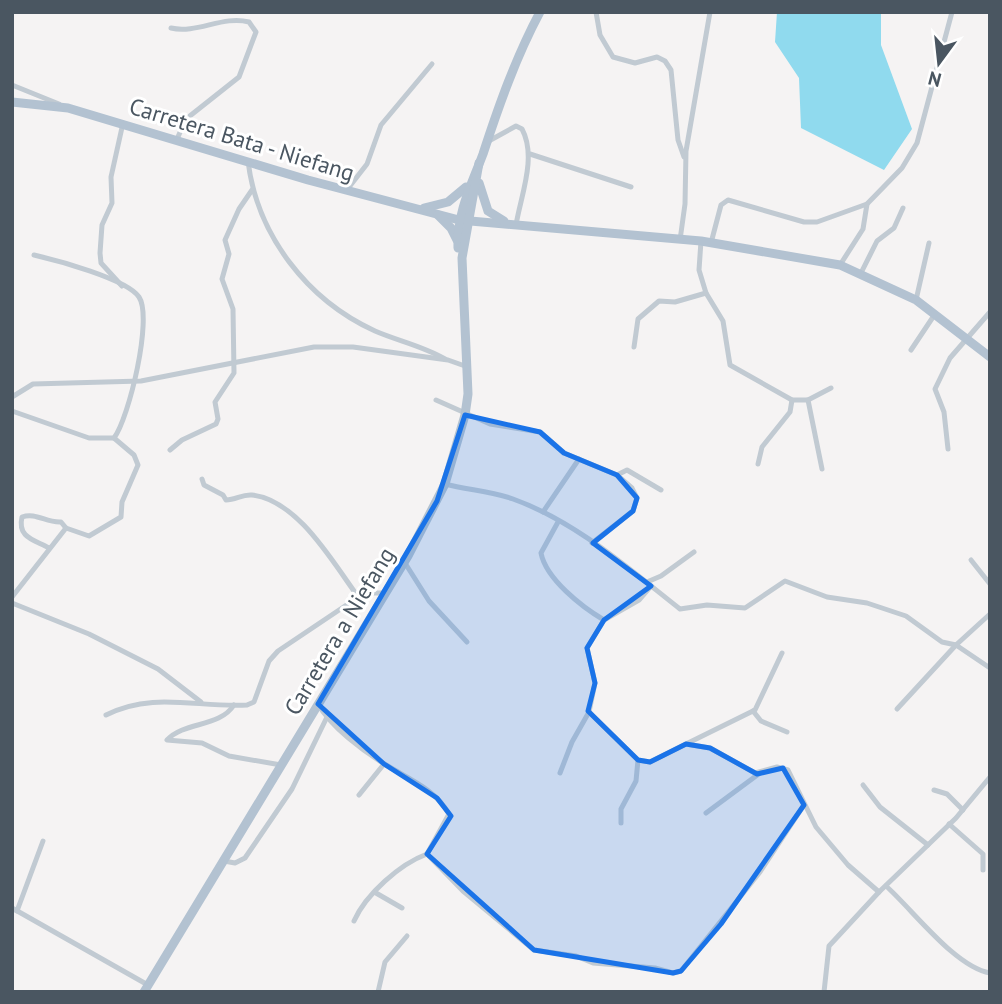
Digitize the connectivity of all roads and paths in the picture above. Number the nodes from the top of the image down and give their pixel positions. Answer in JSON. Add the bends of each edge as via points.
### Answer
{"nodes":[{"id":1,"x":540,"y":12,"type":"edge"},
{"id":2,"x":596,"y":12,"type":"edge"},
{"id":3,"x":710,"y":12,"type":"edge"},
{"id":4,"x":951,"y":12,"type":"edge"},
{"id":5,"x":171,"y":28,"type":"dead end"},
{"id":6,"x":432,"y":64,"type":"dead end"},
{"id":7,"x":12,"y":85,"type":"edge"},
{"id":8,"x":12,"y":102,"type":"edge"},
{"id":9,"x":68,"y":108,"type":"junction"},
{"id":10,"x":123,"y":123,"type":"junction"},
{"id":11,"x":177,"y":139,"type":"junction"},
{"id":12,"x":486,"y":142,"type":"junction"},
{"id":13,"x":530,"y":154,"type":"junction"},
{"id":14,"x":248,"y":161,"type":"junction"},
{"id":15,"x":685,"y":161,"type":"junction"},
{"id":16,"x":479,"y":168,"type":"junction"},
{"id":17,"x":470,"y":183,"type":"junction"},
{"id":18,"x":631,"y":187,"type":"dead end"},
{"id":19,"x":252,"y":190,"type":"junction"},
{"id":20,"x":346,"y":191,"type":"junction"},
{"id":21,"x":867,"y":205,"type":"junction"},
{"id":22,"x":413,"y":208,"type":"junction"},
{"id":23,"x":903,"y":208,"type":"dead end"},
{"id":24,"x":438,"y":215,"type":"junction"},
{"id":25,"x":463,"y":220,"type":"junction"},
{"id":26,"x":481,"y":222,"type":"junction"},
{"id":27,"x":514,"y":225,"type":"junction"},
{"id":28,"x":465,"y":234,"type":"junction"},
{"id":29,"x":680,"y":240,"type":"junction"},
{"id":30,"x":701,"y":242,"type":"junction"},
{"id":31,"x":711,"y":243,"type":"junction"},
{"id":32,"x":929,"y":243,"type":"dead end"},
{"id":33,"x":460,"y":254,"type":"junction"},
{"id":34,"x":34,"y":256,"type":"dead end"},
{"id":35,"x":840,"y":265,"type":"junction"},
{"id":36,"x":861,"y":273,"type":"junction"},
{"id":37,"x":122,"y":287,"type":"junction"},
{"id":38,"x":706,"y":293,"type":"junction"},
{"id":39,"x":916,"y":300,"type":"junction"},
{"id":40,"x":990,"y":312,"type":"edge"},
{"id":41,"x":935,"y":314,"type":"junction"},
{"id":42,"x":970,"y":339,"type":"junction"},
{"id":43,"x":635,"y":347,"type":"dead end"},
{"id":44,"x":911,"y":351,"type":"dead end"},
{"id":45,"x":990,"y":357,"type":"edge"},
{"id":46,"x":448,"y":360,"type":"junction"},
{"id":47,"x":234,"y":363,"type":"junction"},
{"id":48,"x":465,"y":366,"type":"junction"},
{"id":49,"x":134,"y":381,"type":"junction"},
{"id":50,"x":831,"y":388,"type":"dead end"},
{"id":51,"x":12,"y":397,"type":"edge"},
{"id":52,"x":436,"y":400,"type":"dead end"},
{"id":53,"x":792,"y":400,"type":"junction"},
{"id":54,"x":808,"y":400,"type":"junction"},
{"id":55,"x":12,"y":411,"type":"edge"},
{"id":56,"x":465,"y":415,"type":"junction"},
{"id":57,"x":114,"y":438,"type":"junction"},
{"id":58,"x":948,"y":449,"type":"dead end"},
{"id":59,"x":170,"y":450,"type":"dead end"},
{"id":60,"x":579,"y":459,"type":"junction"},
{"id":61,"x":758,"y":464,"type":"dead end"},
{"id":62,"x":822,"y":469,"type":"dead end"},
{"id":63,"x":617,"y":475,"type":"junction"},
{"id":64,"x":202,"y":479,"type":"dead end"},
{"id":65,"x":445,"y":484,"type":"junction"},
{"id":66,"x":661,"y":490,"type":"dead end"},
{"id":67,"x":543,"y":513,"type":"junction"},
{"id":68,"x":558,"y":522,"type":"junction"},
{"id":69,"x":66,"y":528,"type":"junction"},
{"id":70,"x":592,"y":543,"type":"junction"},
{"id":71,"x":49,"y":548,"type":"junction"},
{"id":72,"x":694,"y":552,"type":"dead end"},
{"id":73,"x":971,"y":559,"type":"dead end"},
{"id":74,"x":404,"y":562,"type":"junction"},
{"id":75,"x":649,"y":584,"type":"junction"},
{"id":76,"x":990,"y":584,"type":"edge"},
{"id":77,"x":384,"y":593,"type":"junction"},
{"id":78,"x":12,"y":597,"type":"edge"},
{"id":79,"x":359,"y":598,"type":"junction"},
{"id":80,"x":12,"y":603,"type":"edge"},
{"id":81,"x":990,"y":614,"type":"edge"},
{"id":82,"x":604,"y":620,"type":"junction"},
{"id":83,"x":467,"y":642,"type":"dead end"},
{"id":84,"x":956,"y":645,"type":"junction"},
{"id":85,"x":782,"y":653,"type":"dead end"},
{"id":86,"x":990,"y":668,"type":"edge"},
{"id":87,"x":201,"y":702,"type":"junction"},
{"id":88,"x":318,"y":704,"type":"junction"},
{"id":89,"x":234,"y":705,"type":"junction"},
{"id":90,"x":897,"y":709,"type":"dead end"},
{"id":91,"x":753,"y":711,"type":"junction"},
{"id":92,"x":589,"y":712,"type":"junction"},
{"id":93,"x":106,"y":715,"type":"dead end"},
{"id":94,"x":327,"y":717,"type":"junction"},
{"id":95,"x":787,"y":732,"type":"dead end"},
{"id":96,"x":685,"y":744,"type":"junction"},
{"id":97,"x":638,"y":760,"type":"junction"},
{"id":98,"x":384,"y":764,"type":"junction"},
{"id":99,"x":281,"y":765,"type":"junction"},
{"id":100,"x":760,"y":773,"type":"junction"},
{"id":101,"x":560,"y":774,"type":"dead end"},
{"id":102,"x":990,"y":777,"type":"edge"},
{"id":103,"x":863,"y":785,"type":"dead end"},
{"id":104,"x":934,"y":790,"type":"dead end"},
{"id":105,"x":359,"y":795,"type":"dead end"},
{"id":106,"x":804,"y":806,"type":"junction"},
{"id":107,"x":962,"y":810,"type":"junction"},
{"id":108,"x":705,"y":813,"type":"dead end"},
{"id":109,"x":621,"y":823,"type":"dead end"},
{"id":110,"x":949,"y":824,"type":"junction"},
{"id":111,"x":43,"y":841,"type":"dead end"},
{"id":112,"x":928,"y":845,"type":"junction"},
{"id":113,"x":427,"y":854,"type":"junction"},
{"id":114,"x":223,"y":861,"type":"junction"},
{"id":115,"x":983,"y":870,"type":"dead end"},
{"id":116,"x":886,"y":886,"type":"junction"},
{"id":117,"x":878,"y":892,"type":"junction"},
{"id":118,"x":376,"y":893,"type":"junction"},
{"id":119,"x":402,"y":908,"type":"dead end"},
{"id":120,"x":15,"y":909,"type":"edge"},
{"id":121,"x":354,"y":921,"type":"dead end"},
{"id":122,"x":407,"y":936,"type":"dead end"},
{"id":123,"x":990,"y":973,"type":"edge"},
{"id":124,"x":146,"y":988,"type":"edge"},
{"id":125,"x":378,"y":992,"type":"edge"},
{"id":126,"x":824,"y":992,"type":"edge"}],
"edges":[{"from":1,"to":12,"type":"main road"},
{"from":2,"to":15,"type":"street","via":[[600,35],[613,57],[635,63],[661,58],[671,70],[678,140]]},
{"from":3,"to":15,"type":"street"},
{"from":4,"to":21,"type":"street","via":[[917,143],[902,168]]},
{"from":5,"to":11,"type":"street","via":[[233,19],[249,22],[256,32],[239,77],[186,119]]},
{"from":6,"to":20,"type":"street","via":[[382,125],[367,164]]},
{"from":7,"to":9,"type":"street"},
{"from":8,"to":9,"type":"main road","name":"Carretera Bata - Niefang"},
{"from":9,"to":10,"type":"main road","name":"Carretera Bata - Niefang"},
{"from":10,"to":11,"type":"main road","name":"Carretera Bata - Niefang"},
{"from":10,"to":37,"type":"street","via":[[100,253],[101,263]]},
{"from":11,"to":14,"type":"main road","name":"Carretera Bata - Niefang"},
{"from":12,"to":13,"type":"street","via":[[516,126],[526,136]]},
{"from":12,"to":16,"type":"main road"},
{"from":13,"to":18,"type":"street"},
{"from":13,"to":27,"type":"street"},
{"from":14,"to":19,"type":"street"},
{"from":14,"to":20,"type":"main road","name":"Carretera Bata - Niefang"},
{"from":15,"to":29,"type":"street"},
{"from":16,"to":17,"type":"main road"},
{"from":16,"to":25,"type":"main road"},
{"from":16,"to":27,"type":"main road","via":[[482,201],[488,211]]},
{"from":17,"to":22,"type":"main road","via":[[448,202]]},
{"from":17,"to":25,"type":"main road"},
{"from":19,"to":46,"type":"street","via":[[263,221],[309,285],[339,311],[373,330]]},
{"from":19,"to":47,"type":"street","via":[[225,240],[229,254],[222,279],[233,309]]},
{"from":20,"to":22,"type":"main road","name":"Carretera Bata - Niefang"},
{"from":21,"to":31,"type":"street","via":[[804,222],[728,200],[721,205]]},
{"from":21,"to":35,"type":"street","via":[[863,229]]},
{"from":22,"to":24,"type":"main road","name":"Carretera Bata - Niefang"},
{"from":23,"to":36,"type":"street","via":[[894,228],[877,241]]},
{"from":24,"to":25,"type":"main road","name":"Carretera Bata - Niefang"},
{"from":24,"to":33,"type":"main road","via":[[456,235]]},
{"from":25,"to":26,"type":"main road","name":"Carretera Bata - Niefang"},
{"from":25,"to":28,"type":"main road"},
{"from":25,"to":33,"type":"main road"},
{"from":26,"to":27,"type":"main road","name":"Carretera Bata - Niefang"},
{"from":26,"to":28,"type":"main road","via":[[473,223]]},
{"from":27,"to":29,"type":"main road","name":"Carretera Bata - Niefang"},
{"from":28,"to":33,"type":"main road"},
{"from":29,"to":30,"type":"main road","name":"Carretera Bata - Niefang"},
{"from":30,"to":31,"type":"main road","name":"Carretera Bata - Niefang"},
{"from":30,"to":38,"type":"street","via":[[699,270]]},
{"from":31,"to":35,"type":"main road","name":"Carretera Bata - Niefang"},
{"from":32,"to":39,"type":"street"},
{"from":33,"to":48,"type":"main road","name":"Carretera a Niefang"},
{"from":34,"to":37,"type":"street","via":[[76,264]]},
{"from":35,"to":36,"type":"main road","name":"Carretera Bata - Niefang"},
{"from":36,"to":39,"type":"main road","name":"Carretera Bata - Niefang"},
{"from":37,"to":49,"type":"street","via":[[139,298],[143,312]]},
{"from":38,"to":43,"type":"street","via":[[675,302],[659,301],[638,319]]},
{"from":38,"to":53,"type":"street","via":[[723,321],[730,366]]},
{"from":39,"to":41,"type":"main road","name":"Carretera Bata - Niefang"},
{"from":40,"to":42,"type":"street"},
{"from":41,"to":42,"type":"main road","name":"Carretera Bata - Niefang"},
{"from":41,"to":44,"type":"street"},
{"from":42,"to":45,"type":"main road","name":"Carretera Bata - Niefang"},
{"from":42,"to":58,"type":"street","via":[[950,358],[934,389],[944,412]]},
{"from":46,"to":47,"type":"street","via":[[334,345]]},
{"from":46,"to":48,"type":"street"},
{"from":47,"to":49,"type":"street"},
{"from":47,"to":59,"type":"street","via":[[234,373],[215,402],[216,424]]},
{"from":48,"to":56,"type":"main road","name":"Carretera a Niefang"},
{"from":49,"to":51,"type":"street","via":[[33,384]]},
{"from":49,"to":57,"type":"street"},
{"from":50,"to":54,"type":"street"},
{"from":52,"to":56,"type":"street"},
{"from":53,"to":54,"type":"street"},
{"from":53,"to":61,"type":"street","via":[[790,412],[762,447]]},
{"from":54,"to":62,"type":"street"},
{"from":55,"to":57,"type":"street","via":[[80,436]]},
{"from":56,"to":60,"type":"street","via":[[541,432],[564,453]]},
{"from":56,"to":65,"type":"main road","name":"Carretera a Niefang"},
{"from":57,"to":69,"type":"street","via":[[138,465],[122,502],[121,517],[89,536]]},
{"from":60,"to":63,"type":"street"},
{"from":60,"to":67,"type":"street"},
{"from":63,"to":66,"type":"street","via":[[627,470]]},
{"from":63,"to":70,"type":"street","via":[[632,488],[636,505]]},
{"from":64,"to":79,"type":"street","via":[[226,499],[253,495],[281,506],[305,523]]},
{"from":65,"to":67,"type":"street","via":[[503,495]]},
{"from":65,"to":74,"type":"main road","name":"Carretera a Niefang"},
{"from":67,"to":68,"type":"street"},
{"from":68,"to":70,"type":"street"},
{"from":68,"to":82,"type":"street","via":[[541,553],[545,565]]},
{"from":69,"to":71,"type":"street"},
{"from":69,"to":71,"type":"street","via":[[61,522],[35,515],[22,517],[24,534]]},
{"from":70,"to":75,"type":"street"},
{"from":71,"to":78,"type":"street"},
{"from":72,"to":75,"type":"street"},
{"from":73,"to":76,"type":"street"},
{"from":74,"to":77,"type":"main road","name":"Carretera a Niefang"},
{"from":74,"to":83,"type":"street","via":[[429,601]]},
{"from":75,"to":82,"type":"street","via":[[639,600]]},
{"from":75,"to":84,"type":"street","via":[[685,610],[707,605],[750,607],[785,581],[827,597],[867,603],[906,616],[942,642]]},
{"from":77,"to":79,"type":"street"},
{"from":77,"to":88,"type":"main road","name":"Carretera a Niefang"},
{"from":79,"to":89,"type":"street","via":[[278,651],[269,661],[254,702]]},
{"from":80,"to":87,"type":"street","via":[[158,668]]},
{"from":81,"to":84,"type":"street"},
{"from":82,"to":92,"type":"street","via":[[587,648],[595,683]]},
{"from":84,"to":86,"type":"street"},
{"from":84,"to":90,"type":"street"},
{"from":85,"to":91,"type":"street"},
{"from":87,"to":89,"type":"street"},
{"from":87,"to":93,"type":"street","via":[[144,702]]},
{"from":88,"to":94,"type":"street"},
{"from":88,"to":99,"type":"main road","name":"Carretera a Niefang"},
{"from":89,"to":99,"type":"street","via":[[228,715],[177,732],[167,740],[202,743],[229,756]]},
{"from":91,"to":95,"type":"street","via":[[761,721]]},
{"from":91,"to":96,"type":"street"},
{"from":92,"to":97,"type":"street"},
{"from":92,"to":101,"type":"street"},
{"from":94,"to":98,"type":"street"},
{"from":94,"to":114,"type":"street","via":[[292,789],[245,858],[235,863]]},
{"from":96,"to":97,"type":"street","via":[[650,762]]},
{"from":96,"to":100,"type":"street","via":[[710,748]]},
{"from":97,"to":109,"type":"street","via":[[635,783],[621,809]]},
{"from":98,"to":105,"type":"street"},
{"from":98,"to":113,"type":"street","via":[[419,783],[449,814]]},
{"from":99,"to":114,"type":"main road","name":"Carretera a Niefang"},
{"from":100,"to":106,"type":"street","via":[[777,767],[788,770]]},
{"from":100,"to":108,"type":"street"},
{"from":102,"to":107,"type":"street"},
{"from":103,"to":112,"type":"street","via":[[880,807]]},
{"from":104,"to":107,"type":"street","via":[[947,794]]},
{"from":106,"to":113,"type":"street","via":[[721,924],[681,971],[673,973],[534,950]]},
{"from":106,"to":117,"type":"street","via":[[839,856]]},
{"from":107,"to":110,"type":"street"},
{"from":110,"to":112,"type":"street"},
{"from":110,"to":115,"type":"street","via":[[983,854]]},
{"from":111,"to":120,"type":"street"},
{"from":112,"to":116,"type":"street"},
{"from":113,"to":118,"type":"street","via":[[414,858]]},
{"from":114,"to":124,"type":"main road","name":"Carretera a Niefang"},
{"from":116,"to":117,"type":"street"},
{"from":116,"to":123,"type":"street","via":[[938,938],[979,971]]},
{"from":117,"to":126,"type":"street","via":[[829,947]]},
{"from":118,"to":119,"type":"street"},
{"from":118,"to":121,"type":"street"},
{"from":120,"to":124,"type":"street"},
{"from":122,"to":125,"type":"street","via":[[385,962]]}]}
